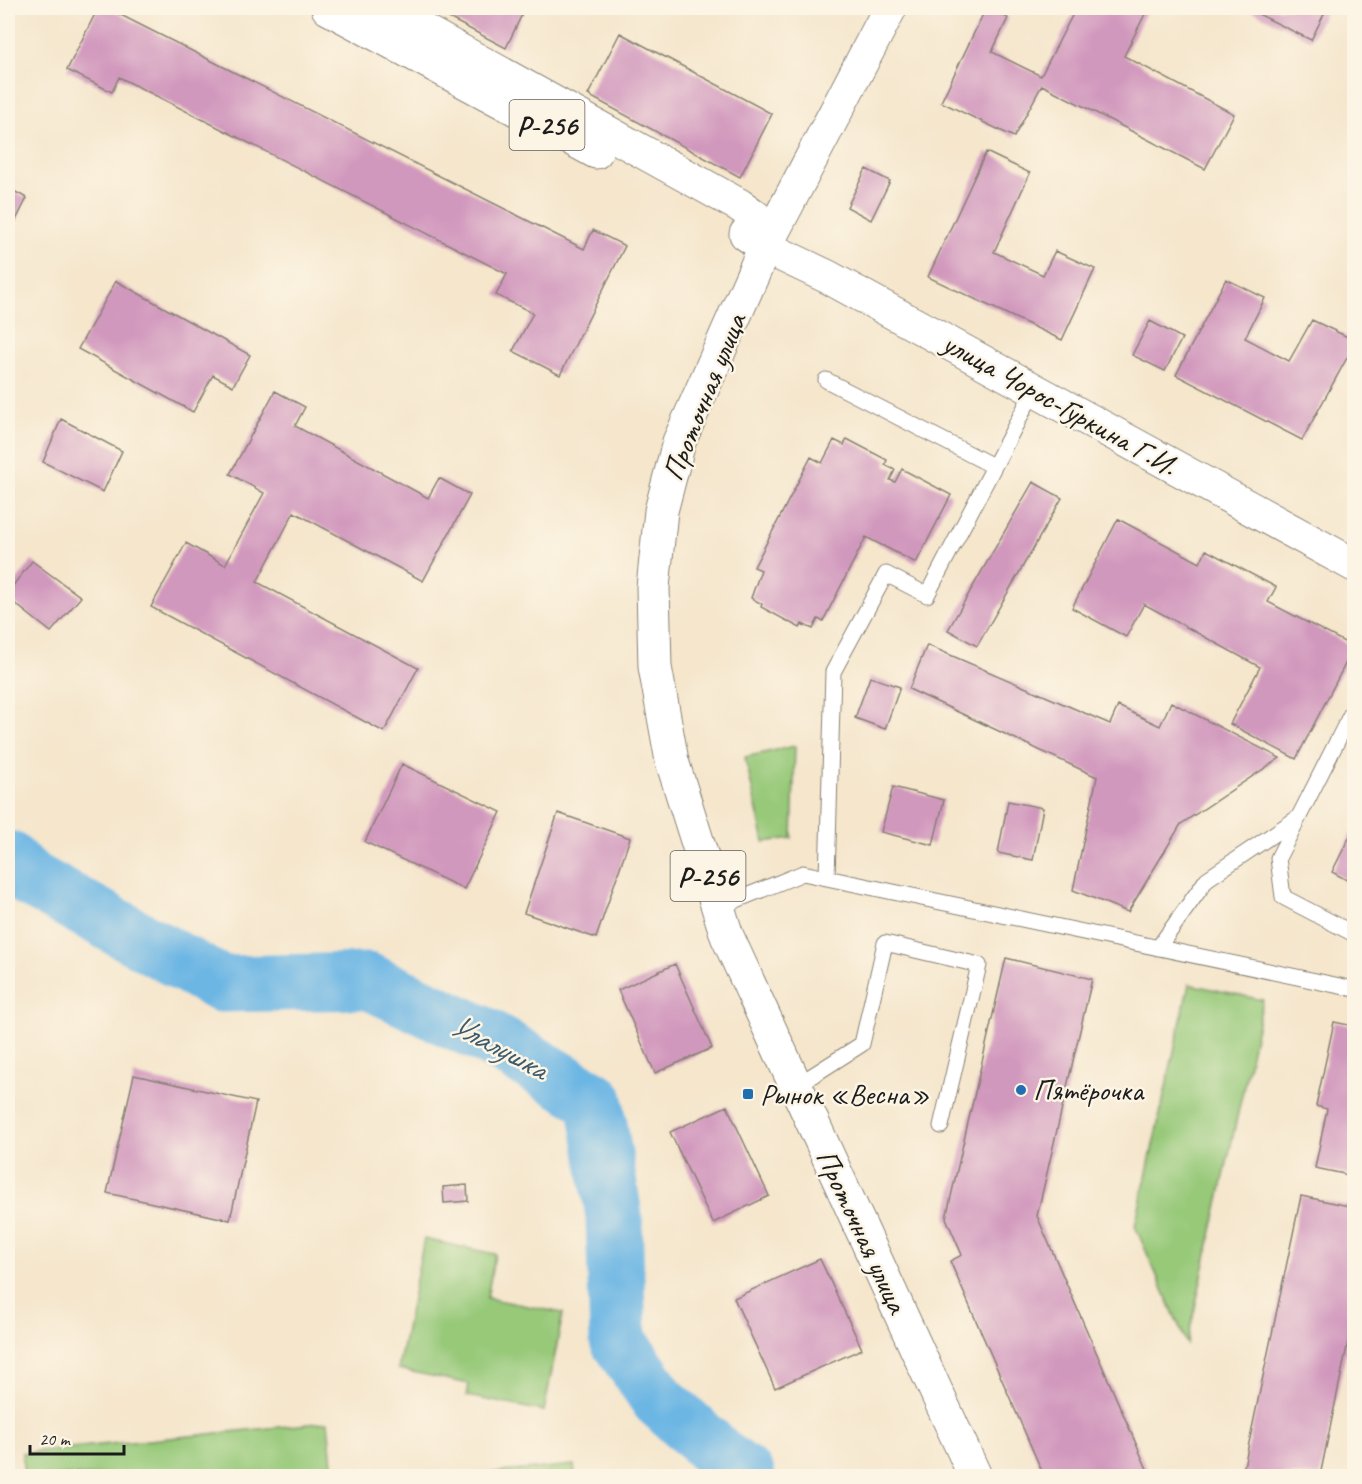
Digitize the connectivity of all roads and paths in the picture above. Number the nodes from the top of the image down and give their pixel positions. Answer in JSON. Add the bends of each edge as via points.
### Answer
{"nodes":[{"id":1,"x":328,"y":8,"type":"edge"},
{"id":2,"x":383,"y":8,"type":"edge"},
{"id":3,"x":890,"y":8,"type":"edge"},
{"id":4,"x":765,"y":246,"type":"junction"},
{"id":5,"x":826,"y":380,"type":"dead end"},
{"id":6,"x":1034,"y":390,"type":"junction"},
{"id":7,"x":993,"y":466,"type":"junction"},
{"id":8,"x":1354,"y":565,"type":"edge"},
{"id":9,"x":1354,"y":708,"type":"edge"},
{"id":10,"x":1299,"y":818,"type":"junction"},
{"id":11,"x":827,"y":878,"type":"junction"},
{"id":12,"x":717,"y":908,"type":"junction"},
{"id":13,"x":1354,"y":934,"type":"edge"},
{"id":14,"x":1158,"y":948,"type":"junction"},
{"id":15,"x":1354,"y":989,"type":"edge"},
{"id":16,"x":796,"y":1086,"type":"junction"},
{"id":17,"x":941,"y":1126,"type":"dead end"},
{"id":18,"x":975,"y":1476,"type":"edge"}],
"edges":[{"from":1,"to":4,"type":"main road","name":"улица Чорос-Гуркина Г.И.","number":"Р-256"},
{"from":2,"to":4,"type":"main road","number":"Р-256","via":[[739,206],[764,225],[768,236]]},
{"from":3,"to":4,"type":"main road","name":"Проточная улица"},
{"from":4,"to":6,"type":"main road","name":"улица Чорос-Гуркина Г.И."},
{"from":4,"to":12,"type":"main road","name":"Проточная улица","number":"Р-256","via":[[679,442],[661,511],[653,587],[656,667],[672,761]]},
{"from":5,"to":7,"type":"lane"},
{"from":6,"to":7,"type":"lane"},
{"from":6,"to":8,"type":"main road","name":"улица Чорос-Гуркина Г.И."},
{"from":7,"to":11,"type":"lane","via":[[927,595],[886,574],[833,672]]},
{"from":9,"to":10,"type":"lane"},
{"from":10,"to":13,"type":"lane","via":[[1278,858],[1283,897]]},
{"from":10,"to":14,"type":"lane","via":[[1208,879]]},
{"from":11,"to":12,"type":"lane","via":[[803,873]]},
{"from":11,"to":14,"type":"lane"},
{"from":12,"to":16,"type":"main road","name":"Проточная улица","number":"Р-256"},
{"from":14,"to":15,"type":"lane"},
{"from":16,"to":17,"type":"lane","via":[[862,1044],[885,943],[979,965]]},
{"from":16,"to":18,"type":"main road","name":"Проточная улица","number":"Р-256"}]}
